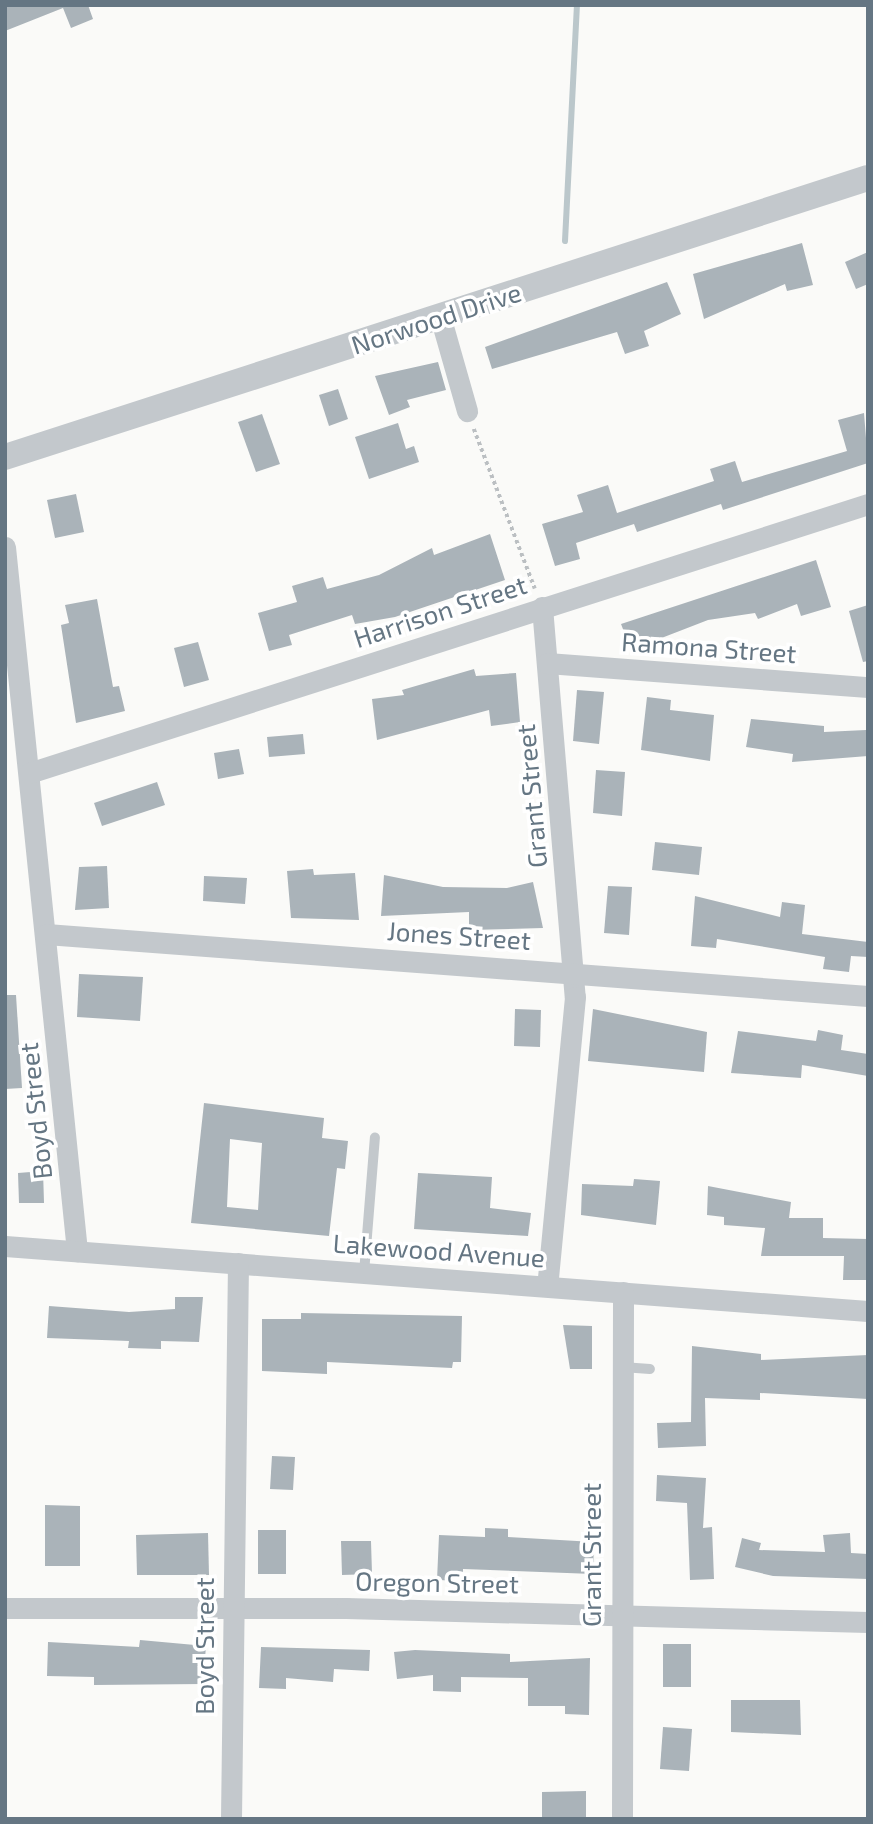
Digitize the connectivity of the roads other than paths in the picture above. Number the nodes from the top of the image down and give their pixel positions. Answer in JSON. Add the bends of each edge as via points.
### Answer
{"nodes":[{"id":1,"x":868,"y":178,"type":"edge"},
{"id":2,"x":440,"y":316,"type":"junction"},
{"id":3,"x":467,"y":411,"type":"road end"},
{"id":4,"x":5,"y":457,"type":"edge"},
{"id":5,"x":868,"y":504,"type":"edge"},
{"id":6,"x":5,"y":548,"type":"edge"},
{"id":7,"x":542,"y":607,"type":"junction"},
{"id":8,"x":547,"y":663,"type":"junction"},
{"id":9,"x":868,"y":687,"type":"edge"},
{"id":10,"x":29,"y":774,"type":"junction"},
{"id":11,"x":46,"y":934,"type":"junction"},
{"id":12,"x":575,"y":971,"type":"junction"},
{"id":13,"x":868,"y":996,"type":"edge"},
{"id":14,"x":375,"y":1137,"type":"dead end"},
{"id":15,"x":5,"y":1246,"type":"edge"},
{"id":16,"x":77,"y":1251,"type":"junction"},
{"id":17,"x":238,"y":1263,"type":"junction"},
{"id":18,"x":364,"y":1273,"type":"junction"},
{"id":19,"x":547,"y":1286,"type":"junction"},
{"id":20,"x":623,"y":1292,"type":"junction"},
{"id":21,"x":868,"y":1311,"type":"edge"},
{"id":22,"x":621,"y":1367,"type":"junction"},
{"id":23,"x":650,"y":1368,"type":"dead end"},
{"id":24,"x":5,"y":1608,"type":"edge"},
{"id":25,"x":232,"y":1609,"type":"junction"},
{"id":26,"x":620,"y":1615,"type":"junction"},
{"id":27,"x":868,"y":1622,"type":"edge"},
{"id":28,"x":231,"y":1819,"type":"edge"},
{"id":29,"x":622,"y":1819,"type":"edge"}],
"edges":[{"from":1,"to":2,"type":"street","name":"Norwood Drive"},
{"from":2,"to":3,"type":"street"},
{"from":2,"to":4,"type":"street","name":"Norwood Drive"},
{"from":5,"to":7,"type":"street","name":"Harrison Street"},
{"from":6,"to":10,"type":"street","name":"Boyd Street"},
{"from":7,"to":8,"type":"street","name":"Grant Street"},
{"from":7,"to":10,"type":"street","name":"Harrison Street"},
{"from":8,"to":9,"type":"street","name":"Ramona Street"},
{"from":8,"to":12,"type":"street","name":"Grant Street"},
{"from":10,"to":11,"type":"street","name":"Boyd Street"},
{"from":11,"to":12,"type":"street","name":"Jones Street"},
{"from":11,"to":16,"type":"street","name":"Boyd Street"},
{"from":12,"to":13,"type":"street","name":"Jones Street"},
{"from":12,"to":19,"type":"street","name":"Grant Street"},
{"from":14,"to":18,"type":"lane"},
{"from":15,"to":16,"type":"street","name":"Lakewood Avenue"},
{"from":16,"to":17,"type":"street","name":"Lakewood Avenue"},
{"from":17,"to":18,"type":"street","name":"Lakewood Avenue"},
{"from":17,"to":25,"type":"street","name":"Boyd Street"},
{"from":18,"to":19,"type":"street","name":"Lakewood Avenue"},
{"from":19,"to":20,"type":"street","name":"Lakewood Avenue"},
{"from":20,"to":21,"type":"street","name":"Lakewood Avenue"},
{"from":20,"to":22,"type":"street","name":"Grant Street"},
{"from":22,"to":23,"type":"lane"},
{"from":22,"to":26,"type":"street","name":"Grant Street"},
{"from":24,"to":25,"type":"street","name":"Oregon Street"},
{"from":25,"to":26,"type":"street","name":"Oregon Street"},
{"from":25,"to":28,"type":"street","name":"Boyd Street"},
{"from":26,"to":27,"type":"street","name":"Oregon Street"},
{"from":26,"to":29,"type":"street","name":"Grant Street"}]}
